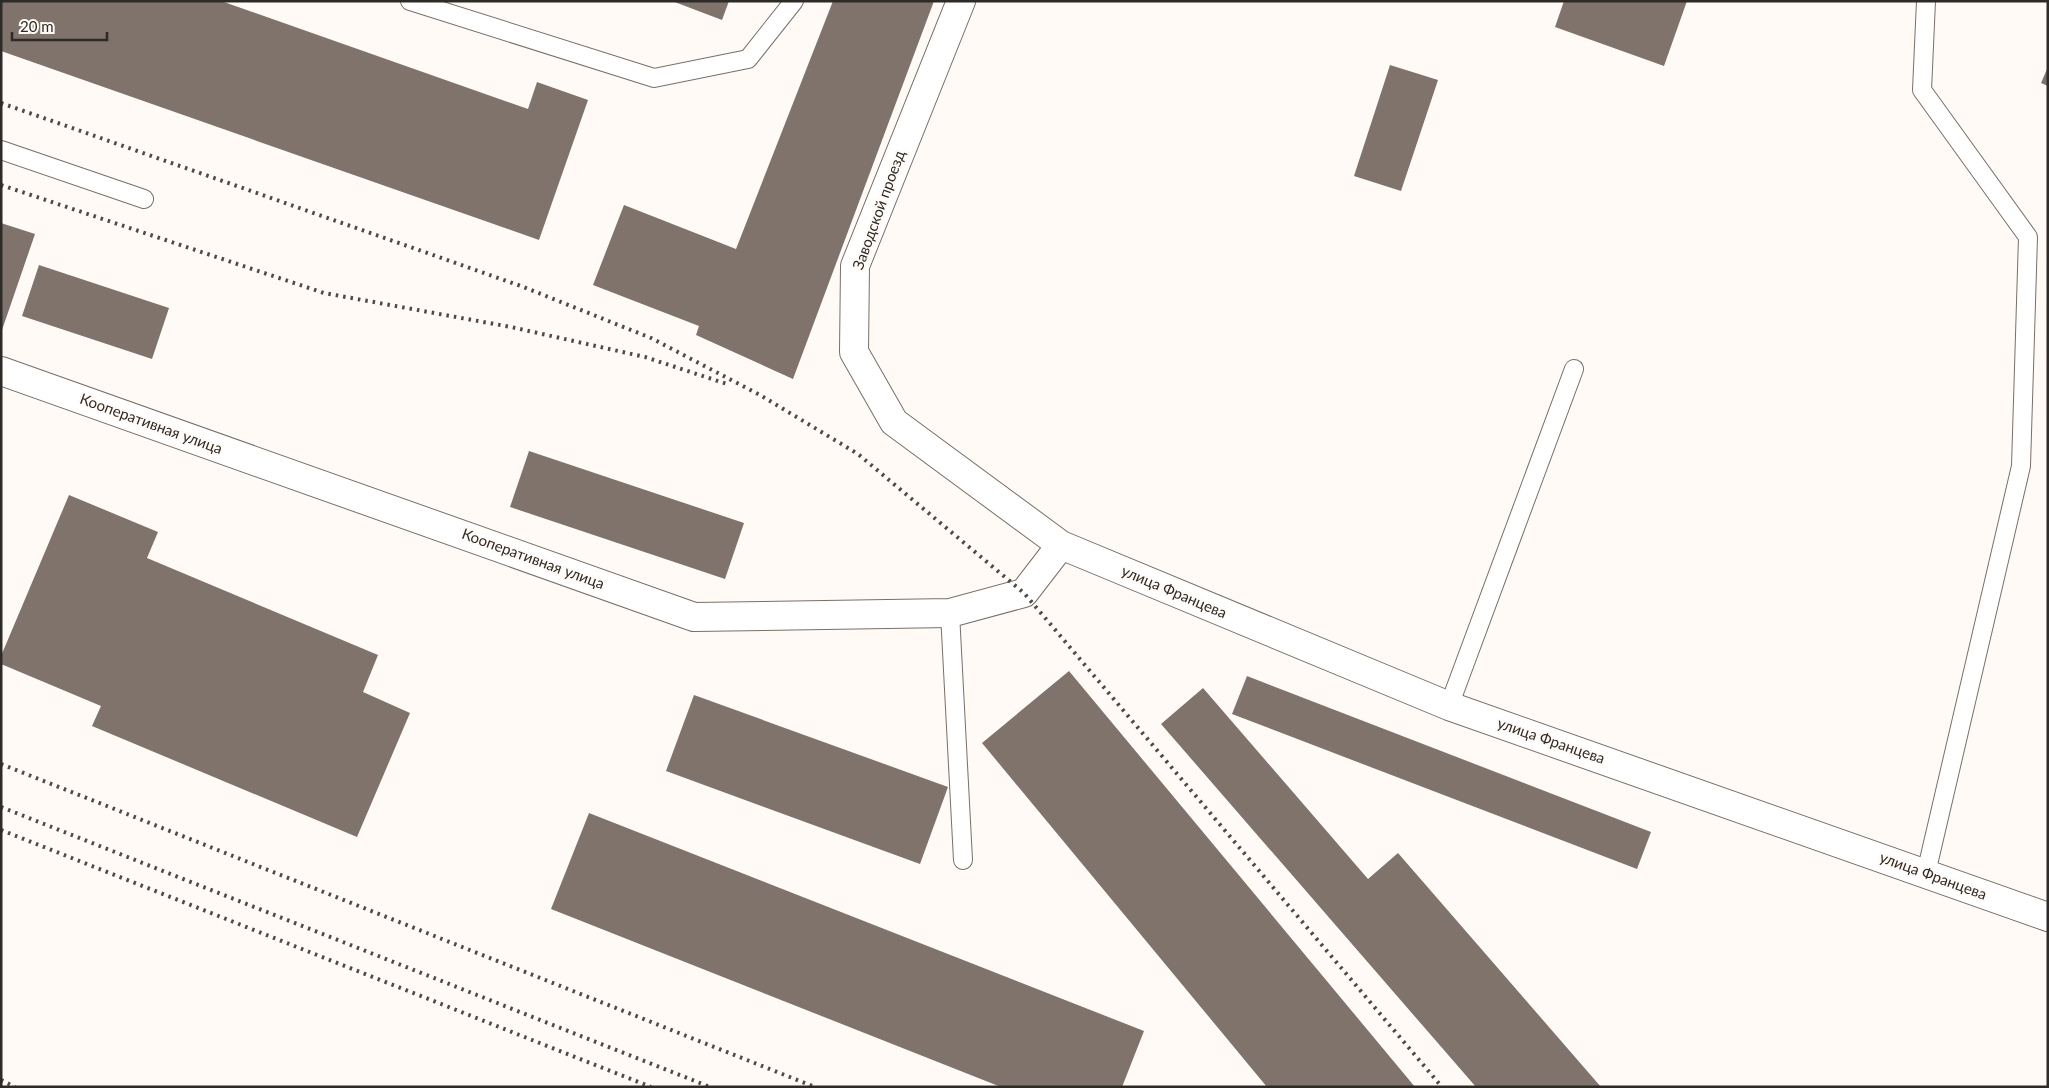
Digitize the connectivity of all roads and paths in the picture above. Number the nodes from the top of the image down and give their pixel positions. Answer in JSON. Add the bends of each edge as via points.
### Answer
{"nodes":[{"id":1,"x":410,"y":1,"type":"edge"},
{"id":2,"x":794,"y":1,"type":"edge"},
{"id":3,"x":961,"y":1,"type":"edge"},
{"id":4,"x":1926,"y":1,"type":"edge"},
{"id":5,"x":1,"y":150,"type":"edge"},
{"id":6,"x":144,"y":199,"type":"dead end"},
{"id":7,"x":1574,"y":369,"type":"dead end"},
{"id":8,"x":1,"y":370,"type":"edge"},
{"id":9,"x":1062,"y":545,"type":"junction"},
{"id":10,"x":950,"y":613,"type":"junction"},
{"id":11,"x":1449,"y":706,"type":"junction"},
{"id":12,"x":963,"y":860,"type":"dead end"},
{"id":13,"x":1926,"y":873,"type":"junction"},
{"id":14,"x":2048,"y":917,"type":"edge"}],
"edges":[{"from":1,"to":2,"type":"lane","via":[[654,78],[748,59]]},
{"from":3,"to":9,"type":"street","name":"Заводской проезд","via":[[855,266],[854,352],[894,422]]},
{"from":4,"to":13,"type":"lane","via":[[1922,90],[2028,237],[2021,466]]},
{"from":5,"to":6,"type":"lane"},
{"from":7,"to":11,"type":"lane"},
{"from":8,"to":10,"type":"street","name":"Кооперативная улица","via":[[694,616]]},
{"from":9,"to":10,"type":"street","name":"Кооперативная улица","via":[[1024,593]]},
{"from":9,"to":11,"type":"street","name":"улица Францева"},
{"from":10,"to":12,"type":"lane"},
{"from":11,"to":13,"type":"street","name":"улица Францева"},
{"from":13,"to":14,"type":"street","name":"улица Францева"}]}
